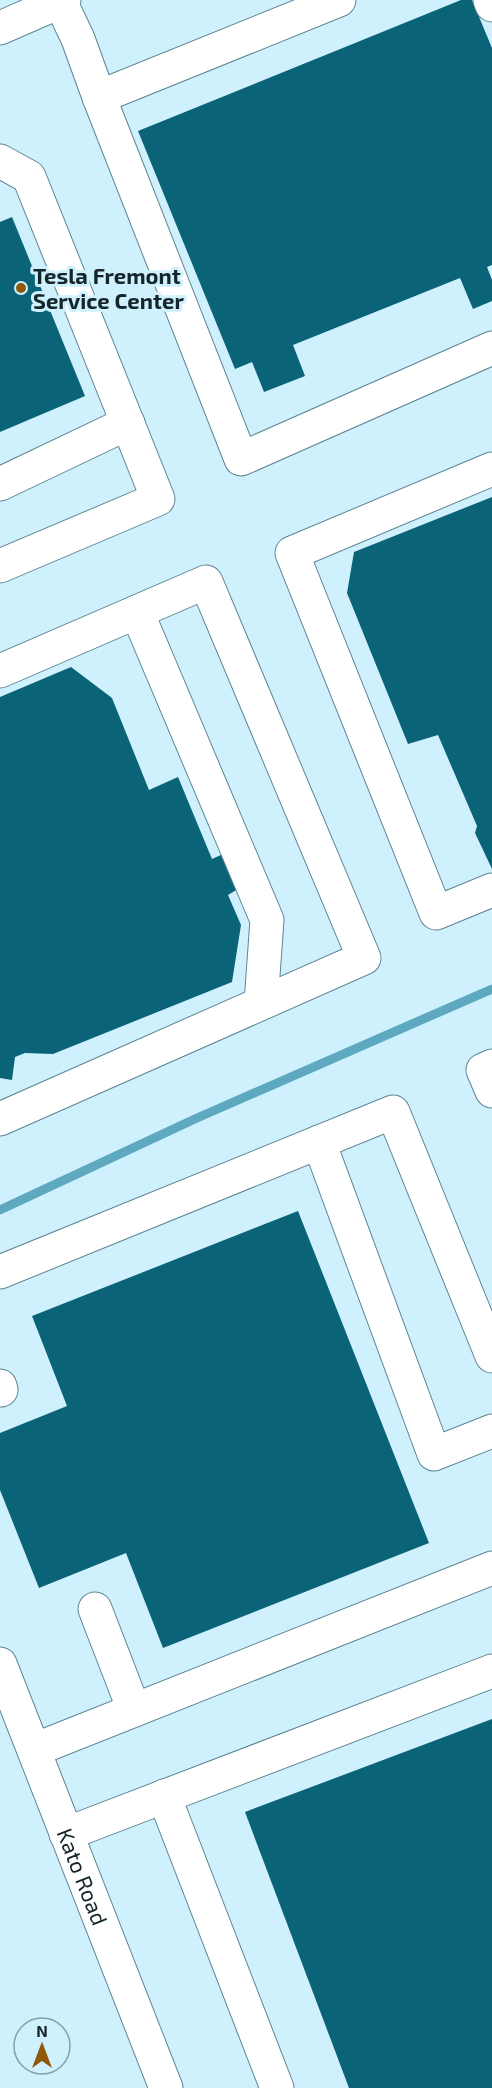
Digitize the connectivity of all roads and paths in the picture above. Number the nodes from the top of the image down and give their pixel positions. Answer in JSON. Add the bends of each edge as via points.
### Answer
{"nodes":[{"id":1,"x":339,"y":0,"type":"edge"},
{"id":2,"x":490,"y":0,"type":"edge"},
{"id":3,"x":62,"y":1,"type":"edge"},
{"id":4,"x":492,"y":5,"type":"edge"},
{"id":5,"x":0,"y":28,"type":"edge"},
{"id":6,"x":99,"y":97,"type":"junction"},
{"id":7,"x":0,"y":160,"type":"edge"},
{"id":8,"x":492,"y":348,"type":"edge"},
{"id":9,"x":128,"y":423,"type":"junction"},
{"id":10,"x":492,"y":469,"type":"edge"},
{"id":11,"x":0,"y":484,"type":"edge"},
{"id":12,"x":0,"y":566,"type":"edge"},
{"id":13,"x":137,"y":612,"type":"junction"},
{"id":14,"x":0,"y":671,"type":"edge"},
{"id":15,"x":492,"y":890,"type":"edge"},
{"id":16,"x":261,"y":1003,"type":"junction"},
{"id":17,"x":492,"y":1066,"type":"edge"},
{"id":18,"x":492,"y":1091,"type":"edge"},
{"id":19,"x":0,"y":1119,"type":"edge"},
{"id":20,"x":319,"y":1142,"type":"junction"},
{"id":21,"x":0,"y":1272,"type":"edge"},
{"id":22,"x":492,"y":1356,"type":"edge"},
{"id":23,"x":492,"y":1431,"type":"edge"},
{"id":24,"x":492,"y":1569,"type":"edge"},
{"id":25,"x":95,"y":1609,"type":"dead end"},
{"id":26,"x":0,"y":1664,"type":"edge"},
{"id":27,"x":492,"y":1671,"type":"edge"},
{"id":28,"x":134,"y":1710,"type":"junction"},
{"id":29,"x":34,"y":1750,"type":"junction"},
{"id":30,"x":164,"y":1796,"type":"junction"},
{"id":31,"x":66,"y":1834,"type":"junction"},
{"id":32,"x":166,"y":2088,"type":"edge"},
{"id":33,"x":277,"y":2088,"type":"edge"}],
"edges":[{"from":1,"to":6,"type":"street"},
{"from":2,"to":4,"type":"street"},
{"from":3,"to":5,"type":"street"},
{"from":3,"to":6,"type":"street"},
{"from":6,"to":8,"type":"street","via":[[241,459]]},
{"from":7,"to":9,"type":"street","via":[[29,177]]},
{"from":9,"to":11,"type":"street"},
{"from":9,"to":12,"type":"street","via":[[158,499]]},
{"from":10,"to":15,"type":"street","via":[[292,553],[436,914]]},
{"from":13,"to":14,"type":"street"},
{"from":13,"to":16,"type":"street","via":[[267,920]]},
{"from":13,"to":16,"type":"street","via":[[206,582],[364,958]]},
{"from":16,"to":19,"type":"street"},
{"from":17,"to":18,"type":"street","via":[[483,1070]]},
{"from":20,"to":21,"type":"street"},
{"from":20,"to":22,"type":"street","via":[[393,1112]]},
{"from":20,"to":23,"type":"street","via":[[434,1454]]},
{"from":24,"to":28,"type":"street"},
{"from":25,"to":28,"type":"street"},
{"from":26,"to":29,"type":"street","name":"Kato Road"},
{"from":27,"to":30,"type":"street"},
{"from":28,"to":29,"type":"street"},
{"from":29,"to":31,"type":"street","name":"Kato Road"},
{"from":30,"to":31,"type":"street"},
{"from":30,"to":33,"type":"street"},
{"from":31,"to":32,"type":"street","name":"Kato Road"}]}
